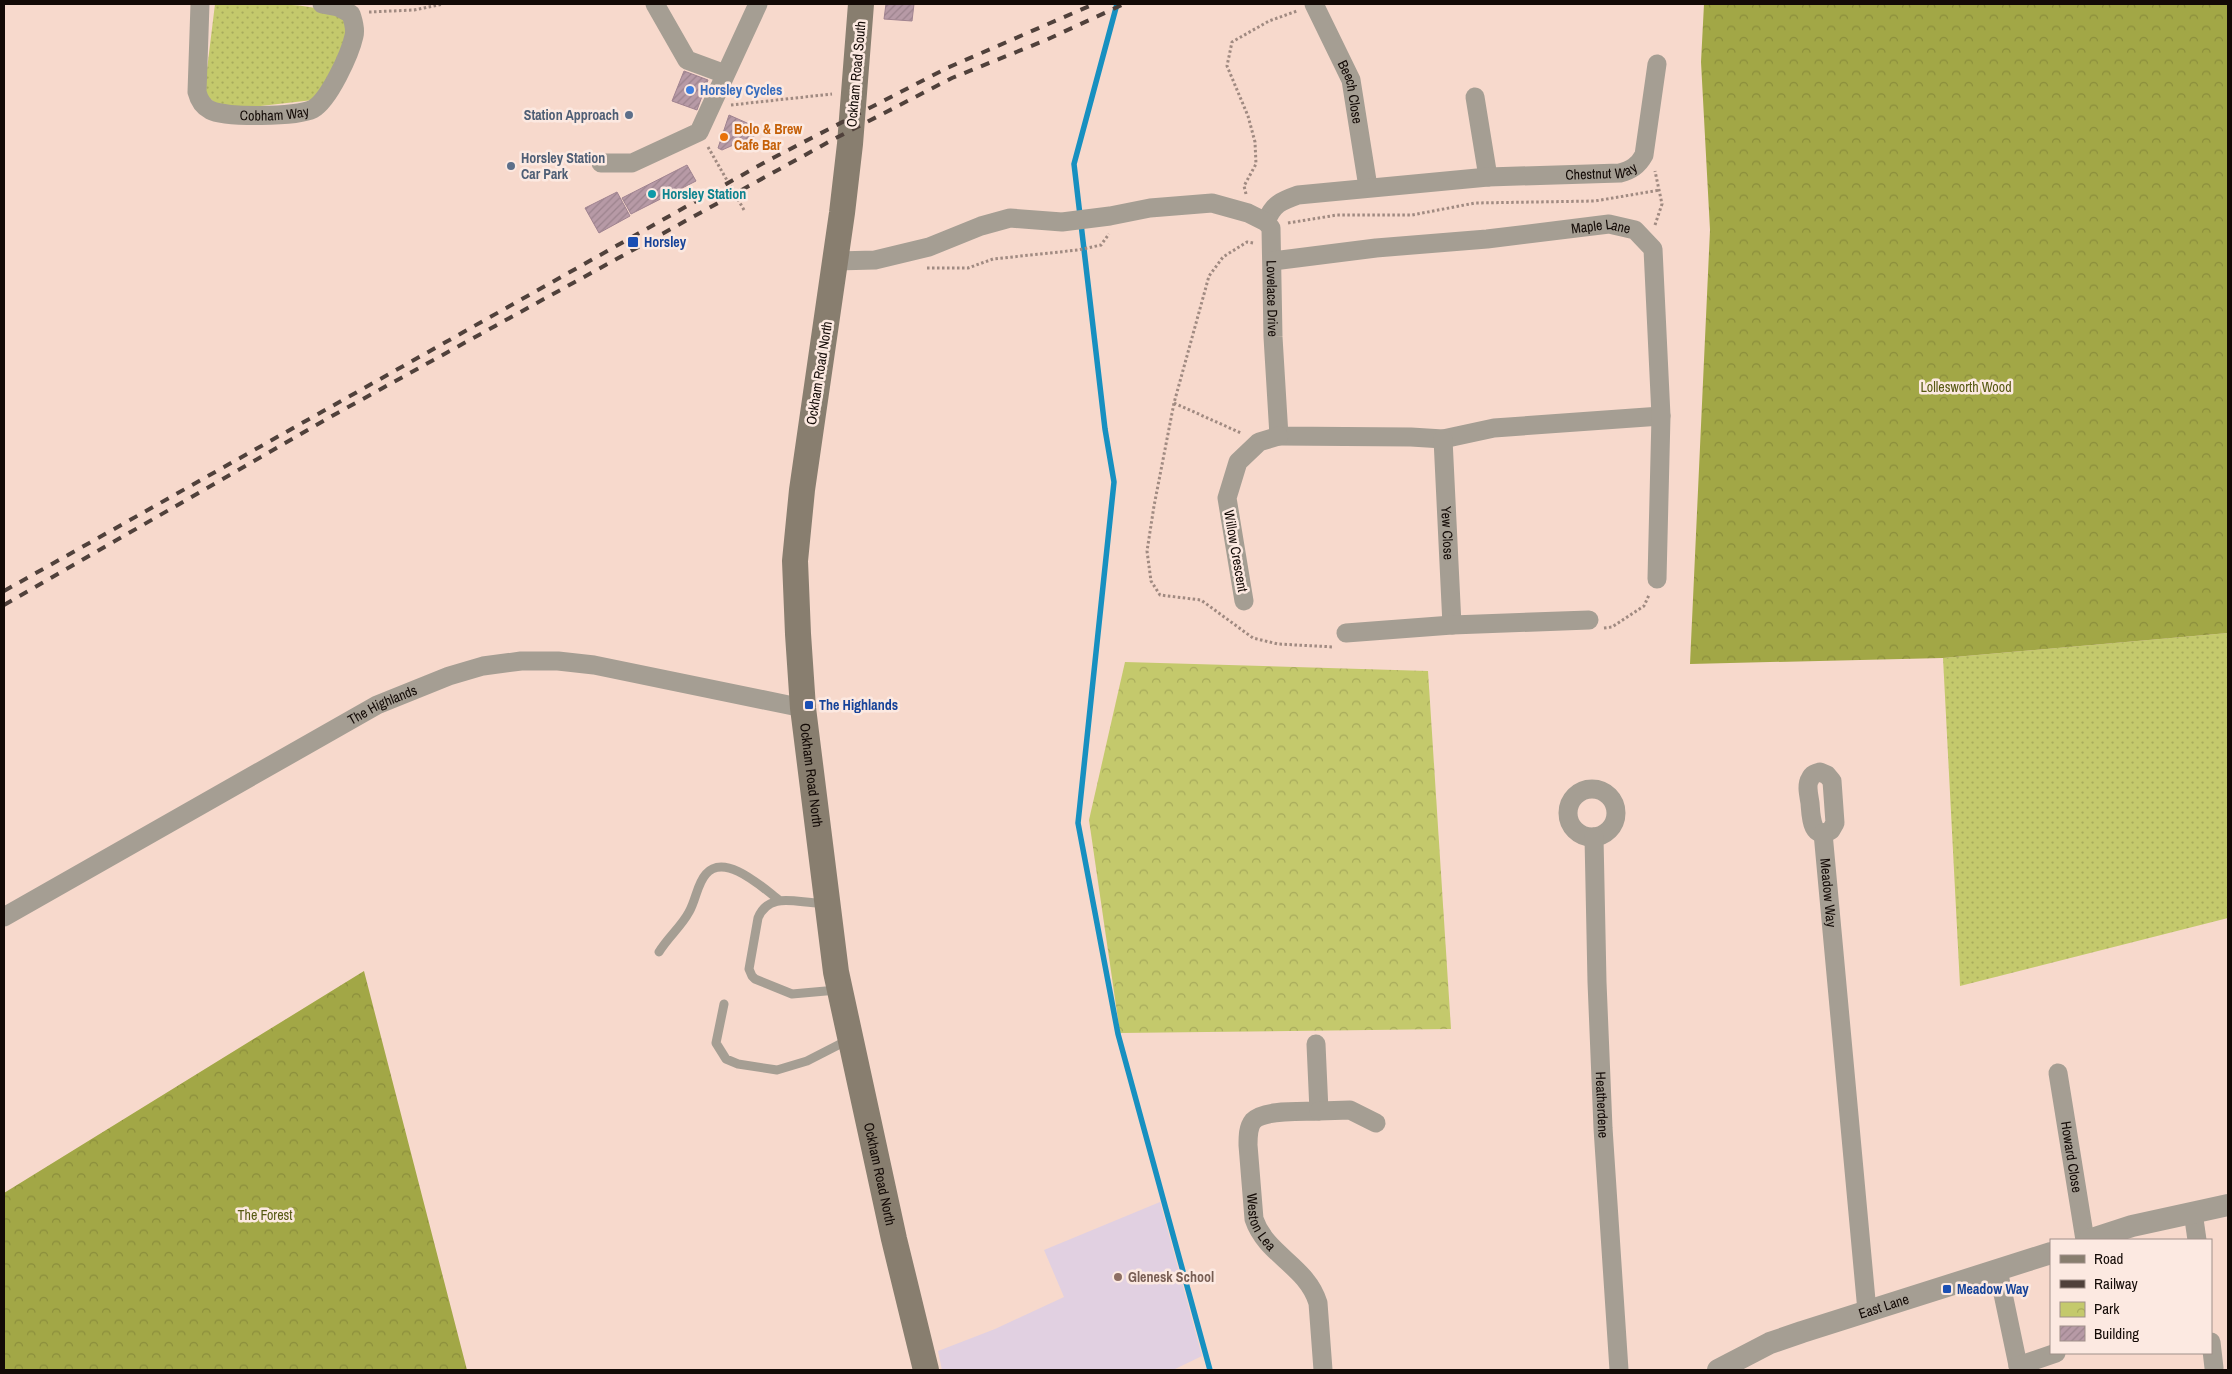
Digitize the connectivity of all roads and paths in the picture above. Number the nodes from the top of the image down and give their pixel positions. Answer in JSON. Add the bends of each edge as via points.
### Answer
{"nodes":[{"id":1,"x":200,"y":4,"type":"edge"},
{"id":2,"x":322,"y":4,"type":"edge"},
{"id":3,"x":443,"y":4,"type":"edge"},
{"id":4,"x":654,"y":4,"type":"edge"},
{"id":5,"x":758,"y":4,"type":"edge"},
{"id":6,"x":861,"y":4,"type":"edge"},
{"id":7,"x":1308,"y":7,"type":"edge"},
{"id":8,"x":351,"y":14,"type":"junction"},
{"id":9,"x":1657,"y":64,"type":"dead end"},
{"id":10,"x":725,"y":74,"type":"junction"},
{"id":11,"x":854,"y":92,"type":"junction"},
{"id":12,"x":1475,"y":97,"type":"dead end"},
{"id":13,"x":712,"y":107,"type":"junction"},
{"id":14,"x":1647,"y":140,"type":"junction"},
{"id":15,"x":850,"y":144,"type":"joint"},
{"id":16,"x":602,"y":163,"type":"dead end"},
{"id":17,"x":720,"y":166,"type":"dead end"},
{"id":18,"x":1488,"y":177,"type":"junction"},
{"id":19,"x":1368,"y":187,"type":"junction"},
{"id":20,"x":1660,"y":190,"type":"junction"},
{"id":21,"x":744,"y":210,"type":"dead end"},
{"id":22,"x":1266,"y":223,"type":"junction"},
{"id":23,"x":1647,"y":241,"type":"junction"},
{"id":24,"x":1098,"y":246,"type":"dead end"},
{"id":25,"x":1273,"y":255,"type":"junction"},
{"id":26,"x":836,"y":261,"type":"junction"},
{"id":27,"x":922,"y":268,"type":"dead end"},
{"id":28,"x":1174,"y":403,"type":"junction"},
{"id":29,"x":1661,"y":416,"type":"junction"},
{"id":30,"x":1279,"y":436,"type":"junction"},
{"id":31,"x":1443,"y":440,"type":"junction"},
{"id":32,"x":1259,"y":442,"type":"junction"},
{"id":33,"x":1657,"y":579,"type":"dead end"},
{"id":34,"x":1244,"y":601,"type":"dead end"},
{"id":35,"x":1589,"y":620,"type":"dead end"},
{"id":36,"x":1452,"y":625,"type":"junction"},
{"id":37,"x":1346,"y":633,"type":"dead end"},
{"id":38,"x":1309,"y":646,"type":"dead end"},
{"id":39,"x":803,"y":708,"type":"junction"},
{"id":40,"x":1823,"y":833,"type":"dead end"},
{"id":41,"x":1594,"y":837,"type":"dead end"},
{"id":42,"x":779,"y":900,"type":"junction"},
{"id":43,"x":828,"y":903,"type":"junction"},
{"id":44,"x":4,"y":917,"type":"edge"},
{"id":45,"x":659,"y":952,"type":"dead end"},
{"id":46,"x":840,"y":989,"type":"junction"},
{"id":47,"x":724,"y":1004,"type":"dead end"},
{"id":48,"x":851,"y":1039,"type":"junction"},
{"id":49,"x":1316,"y":1044,"type":"dead end"},
{"id":50,"x":2058,"y":1073,"type":"dead end"},
{"id":51,"x":1319,"y":1111,"type":"junction"},
{"id":52,"x":1376,"y":1123,"type":"dead end"},
{"id":53,"x":2228,"y":1205,"type":"edge"},
{"id":54,"x":2193,"y":1212,"type":"junction"},
{"id":55,"x":2085,"y":1239,"type":"edge"},
{"id":56,"x":2092,"y":1239,"type":"edge"},
{"id":57,"x":2197,"y":1239,"type":"edge"},
{"id":58,"x":2050,"y":1253,"type":"edge"},
{"id":59,"x":1998,"y":1270,"type":"junction"},
{"id":60,"x":1867,"y":1311,"type":"junction"},
{"id":61,"x":2212,"y":1351,"type":"edge"},
{"id":62,"x":2054,"y":1354,"type":"edge"},
{"id":63,"x":2019,"y":1368,"type":"edge"},
{"id":64,"x":2214,"y":1368,"type":"dead end"},
{"id":65,"x":926,"y":1370,"type":"edge"},
{"id":66,"x":1323,"y":1370,"type":"edge"},
{"id":67,"x":1619,"y":1370,"type":"edge"},
{"id":68,"x":1718,"y":1370,"type":"edge"}],
"edges":[{"from":1,"to":8,"type":"street","name":"Cobham Way","via":[[197,92],[200,102],[208,110],[230,116],[296,113],[320,104],[335,81],[354,36]]},
{"from":2,"to":8,"type":"street"},
{"from":3,"to":8,"type":"path","via":[[414,10]]},
{"from":4,"to":10,"type":"street","via":[[687,60]]},
{"from":5,"to":10,"type":"street"},
{"from":6,"to":11,"type":"main road","name":"Ockham Road South"},
{"from":7,"to":19,"type":"street","name":"Beech Close","via":[[1351,80]]},
{"from":7,"to":22,"type":"path","via":[[1242,34],[1232,42],[1229,54],[1228,66],[1255,142],[1256,164],[1244,186],[1247,198]]},
{"from":9,"to":14,"type":"street","name":"Chestnut Way"},
{"from":10,"to":13,"type":"street"},
{"from":11,"to":13,"type":"path"},
{"from":11,"to":15,"type":"main road","name":"Ockham Road South"},
{"from":12,"to":18,"type":"street"},
{"from":13,"to":16,"type":"street","via":[[699,132],[632,163]]},
{"from":14,"to":18,"type":"street","name":"Chestnut Way","via":[[1638,165],[1620,174]]},
{"from":14,"to":20,"type":"path"},
{"from":15,"to":26,"type":"main road","name":"Ockham Road North"},
{"from":17,"to":21,"type":"path"},
{"from":18,"to":19,"type":"street","name":"Chestnut Way"},
{"from":19,"to":22,"type":"street","name":"Chestnut Way","via":[[1298,195],[1279,202],[1271,210]]},
{"from":20,"to":22,"type":"path","via":[[1595,201],[1475,204],[1412,214],[1337,215]]},
{"from":20,"to":23,"type":"path","via":[[1662,204],[1658,221]]},
{"from":22,"to":25,"type":"street","name":"Lovelace Drive"},
{"from":22,"to":26,"type":"street","via":[[1248,213],[1212,203],[1150,208],[1068,221],[1010,218],[929,247],[875,260]]},
{"from":23,"to":25,"type":"street","name":"Maple Lane","via":[[1635,230],[1609,224],[1487,239]]},
{"from":23,"to":29,"type":"street","name":"Maple Lane","via":[[1653,249]]},
{"from":24,"to":27,"type":"path","via":[[993,259],[968,268]]},
{"from":25,"to":28,"type":"path","via":[[1247,242],[1223,257],[1209,276]]},
{"from":25,"to":30,"type":"street","name":"Lovelace Drive","via":[[1273,337]]},
{"from":26,"to":39,"type":"main road","name":"Ockham Road North","via":[[802,490],[796,560]]},
{"from":28,"to":32,"type":"path"},
{"from":28,"to":38,"type":"path","via":[[1148,551],[1151,581],[1160,595],[1201,600],[1253,638]]},
{"from":29,"to":31,"type":"street","via":[[1494,428]]},
{"from":29,"to":33,"type":"street","name":"Maple Lane"},
{"from":30,"to":31,"type":"street","via":[[1411,436]]},
{"from":30,"to":32,"type":"street","name":"Willow Crescent"},
{"from":31,"to":36,"type":"street","name":"Yew Close"},
{"from":32,"to":34,"type":"street","name":"Willow Crescent","via":[[1238,462],[1227,498]]},
{"from":35,"to":36,"type":"street"},
{"from":36,"to":37,"type":"street"},
{"from":39,"to":43,"type":"main road","name":"Ockham Road North"},
{"from":39,"to":44,"type":"street","name":"The Highlands","via":[[585,664],[521,661],[475,669],[378,705]]},
{"from":40,"to":60,"type":"street","name":"Meadow Way"},
{"from":41,"to":67,"type":"street","name":"Heatherdene","via":[[1603,1128]]},
{"from":42,"to":43,"type":"lane"},
{"from":42,"to":45,"type":"lane","via":[[745,874],[721,867],[712,869],[701,880],[688,914]]},
{"from":42,"to":46,"type":"lane","via":[[770,902],[758,918],[750,969],[752,976],[792,994]]},
{"from":43,"to":46,"type":"main road","name":"Ockham Road North"},
{"from":46,"to":48,"type":"main road","name":"Ockham Road North"},
{"from":47,"to":48,"type":"lane","via":[[716,1043],[726,1059],[738,1064],[778,1070]]},
{"from":48,"to":65,"type":"main road","name":"Ockham Road North"},
{"from":49,"to":51,"type":"street"},
{"from":50,"to":55,"type":"street","name":"Howard Close"},
{"from":51,"to":52,"type":"street","name":"Weston Lea","via":[[1350,1110]]},
{"from":51,"to":66,"type":"street","name":"Weston Lea","via":[[1262,1116],[1253,1122],[1248,1145],[1254,1220],[1265,1241],[1304,1276],[1315,1294]]},
{"from":53,"to":54,"type":"street"},
{"from":54,"to":56,"type":"street"},
{"from":54,"to":57,"type":"street"},
{"from":58,"to":59,"type":"street","name":"East Lane"},
{"from":59,"to":60,"type":"street","name":"East Lane"},
{"from":59,"to":63,"type":"street"},
{"from":60,"to":68,"type":"street","name":"East Lane","via":[[1770,1344]]},
{"from":61,"to":64,"type":"street"},
{"from":62,"to":63,"type":"street"}]}
